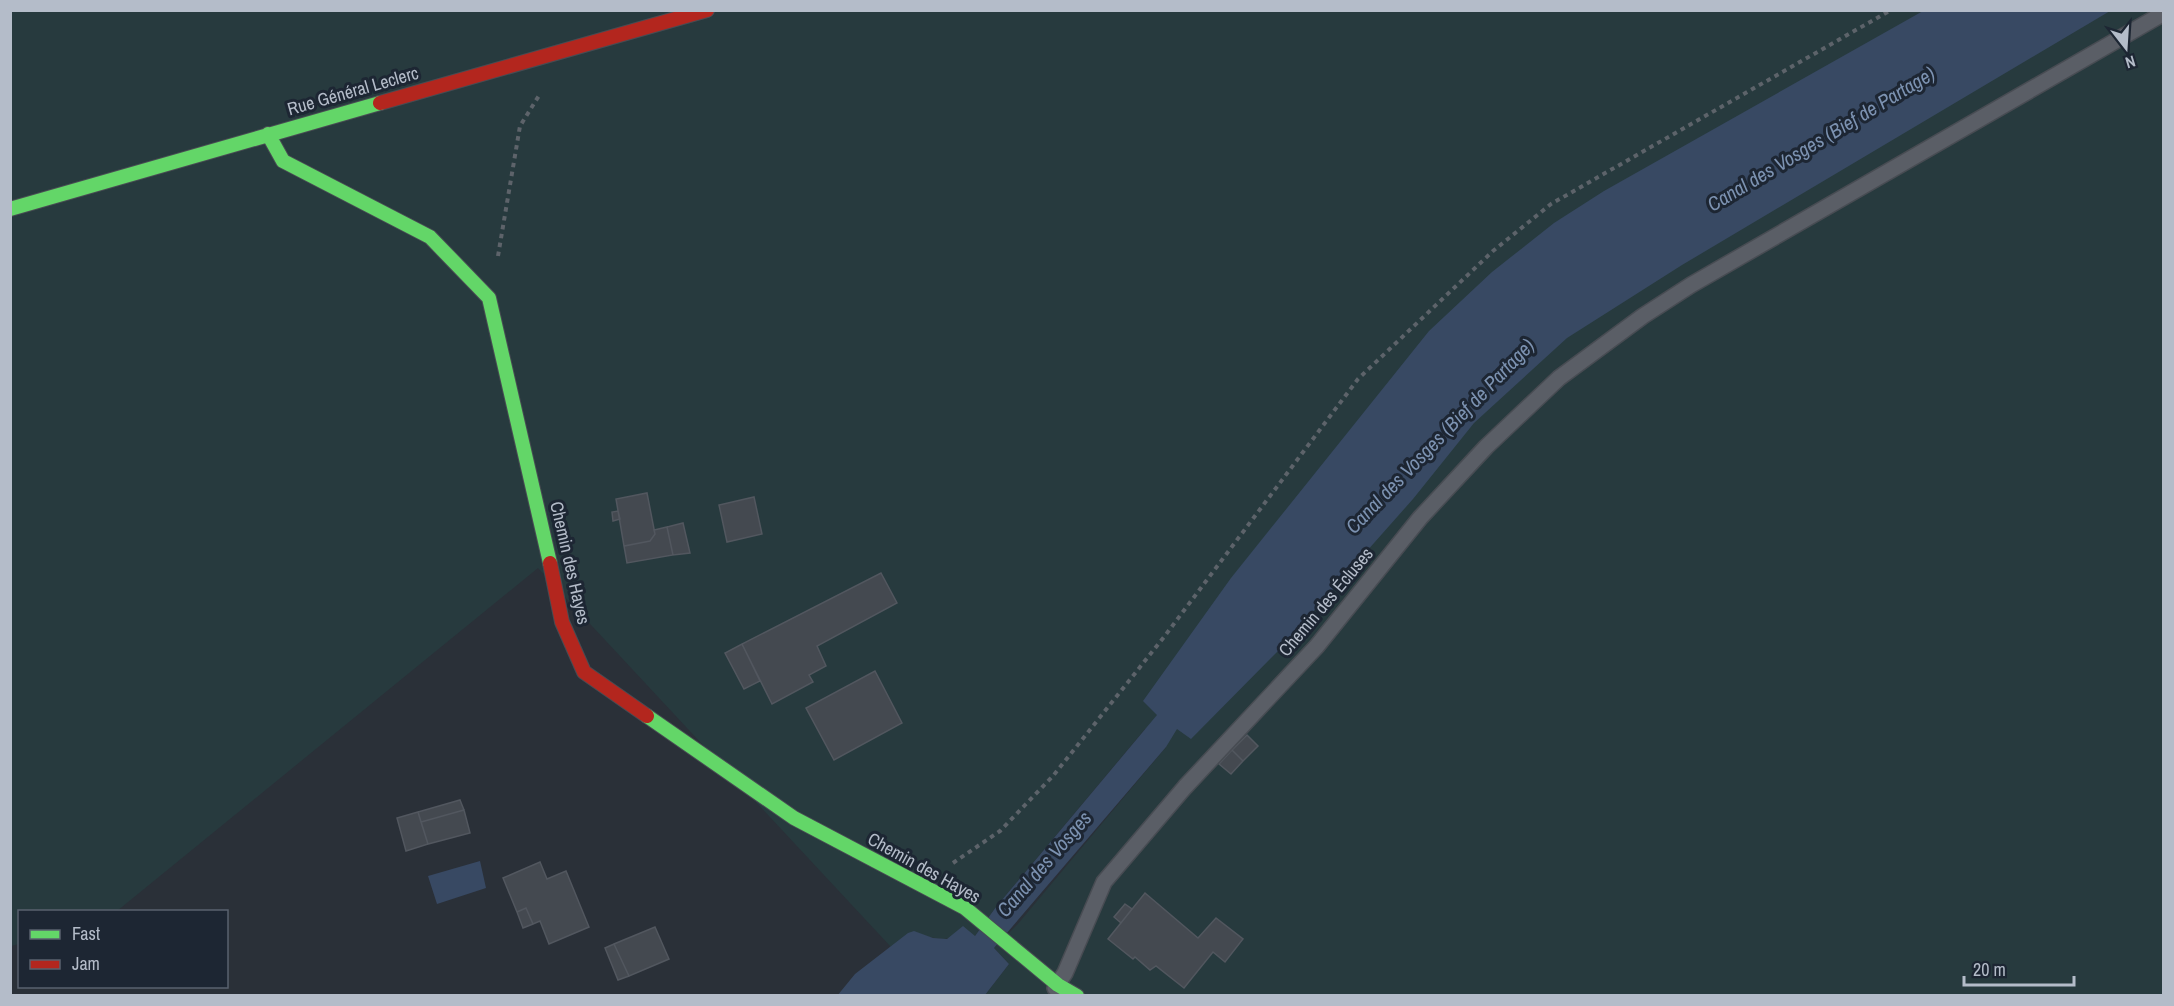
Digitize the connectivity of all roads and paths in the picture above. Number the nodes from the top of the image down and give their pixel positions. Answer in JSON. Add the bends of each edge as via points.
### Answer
{"nodes":[{"id":1,"x":707,"y":10,"type":"edge"},
{"id":2,"x":1891,"y":10,"type":"edge"},
{"id":3,"x":2163,"y":13,"type":"edge"},
{"id":4,"x":545,"y":87,"type":"dead end"},
{"id":5,"x":268,"y":134,"type":"junction"},
{"id":6,"x":10,"y":209,"type":"edge"},
{"id":7,"x":489,"y":298,"type":"junction"},
{"id":8,"x":932,"y":891,"type":"junction"},
{"id":9,"x":1053,"y":990,"type":"edge"},
{"id":10,"x":1077,"y":996,"type":"edge"}],
"edges":[{"from":1,"to":5,"type":"street","name":"Rue Général Leclerc"},
{"from":2,"to":8,"type":"path","via":[[1551,204],[1493,251],[1358,379],[1164,637],[1053,776],[1000,831],[942,870]]},
{"from":3,"to":9,"type":"lane","name":"Chemin des Écluses","via":[[1691,285],[1559,378],[1486,447],[1420,518],[1317,646],[1185,787],[1104,882]]},
{"from":4,"to":7,"type":"path","via":[[520,126]]},
{"from":5,"to":6,"type":"street","name":"Rue Général Leclerc"},
{"from":5,"to":7,"type":"street","via":[[283,161],[430,237]]},
{"from":7,"to":8,"type":"street","name":"Chemin des Hayes","via":[[562,622],[584,672],[794,818]]},
{"from":8,"to":9,"type":"street","name":"Chemin des Hayes","via":[[965,908],[1028,961]]},
{"from":9,"to":10,"type":"street","name":"Chemin des Hayes"}]}
